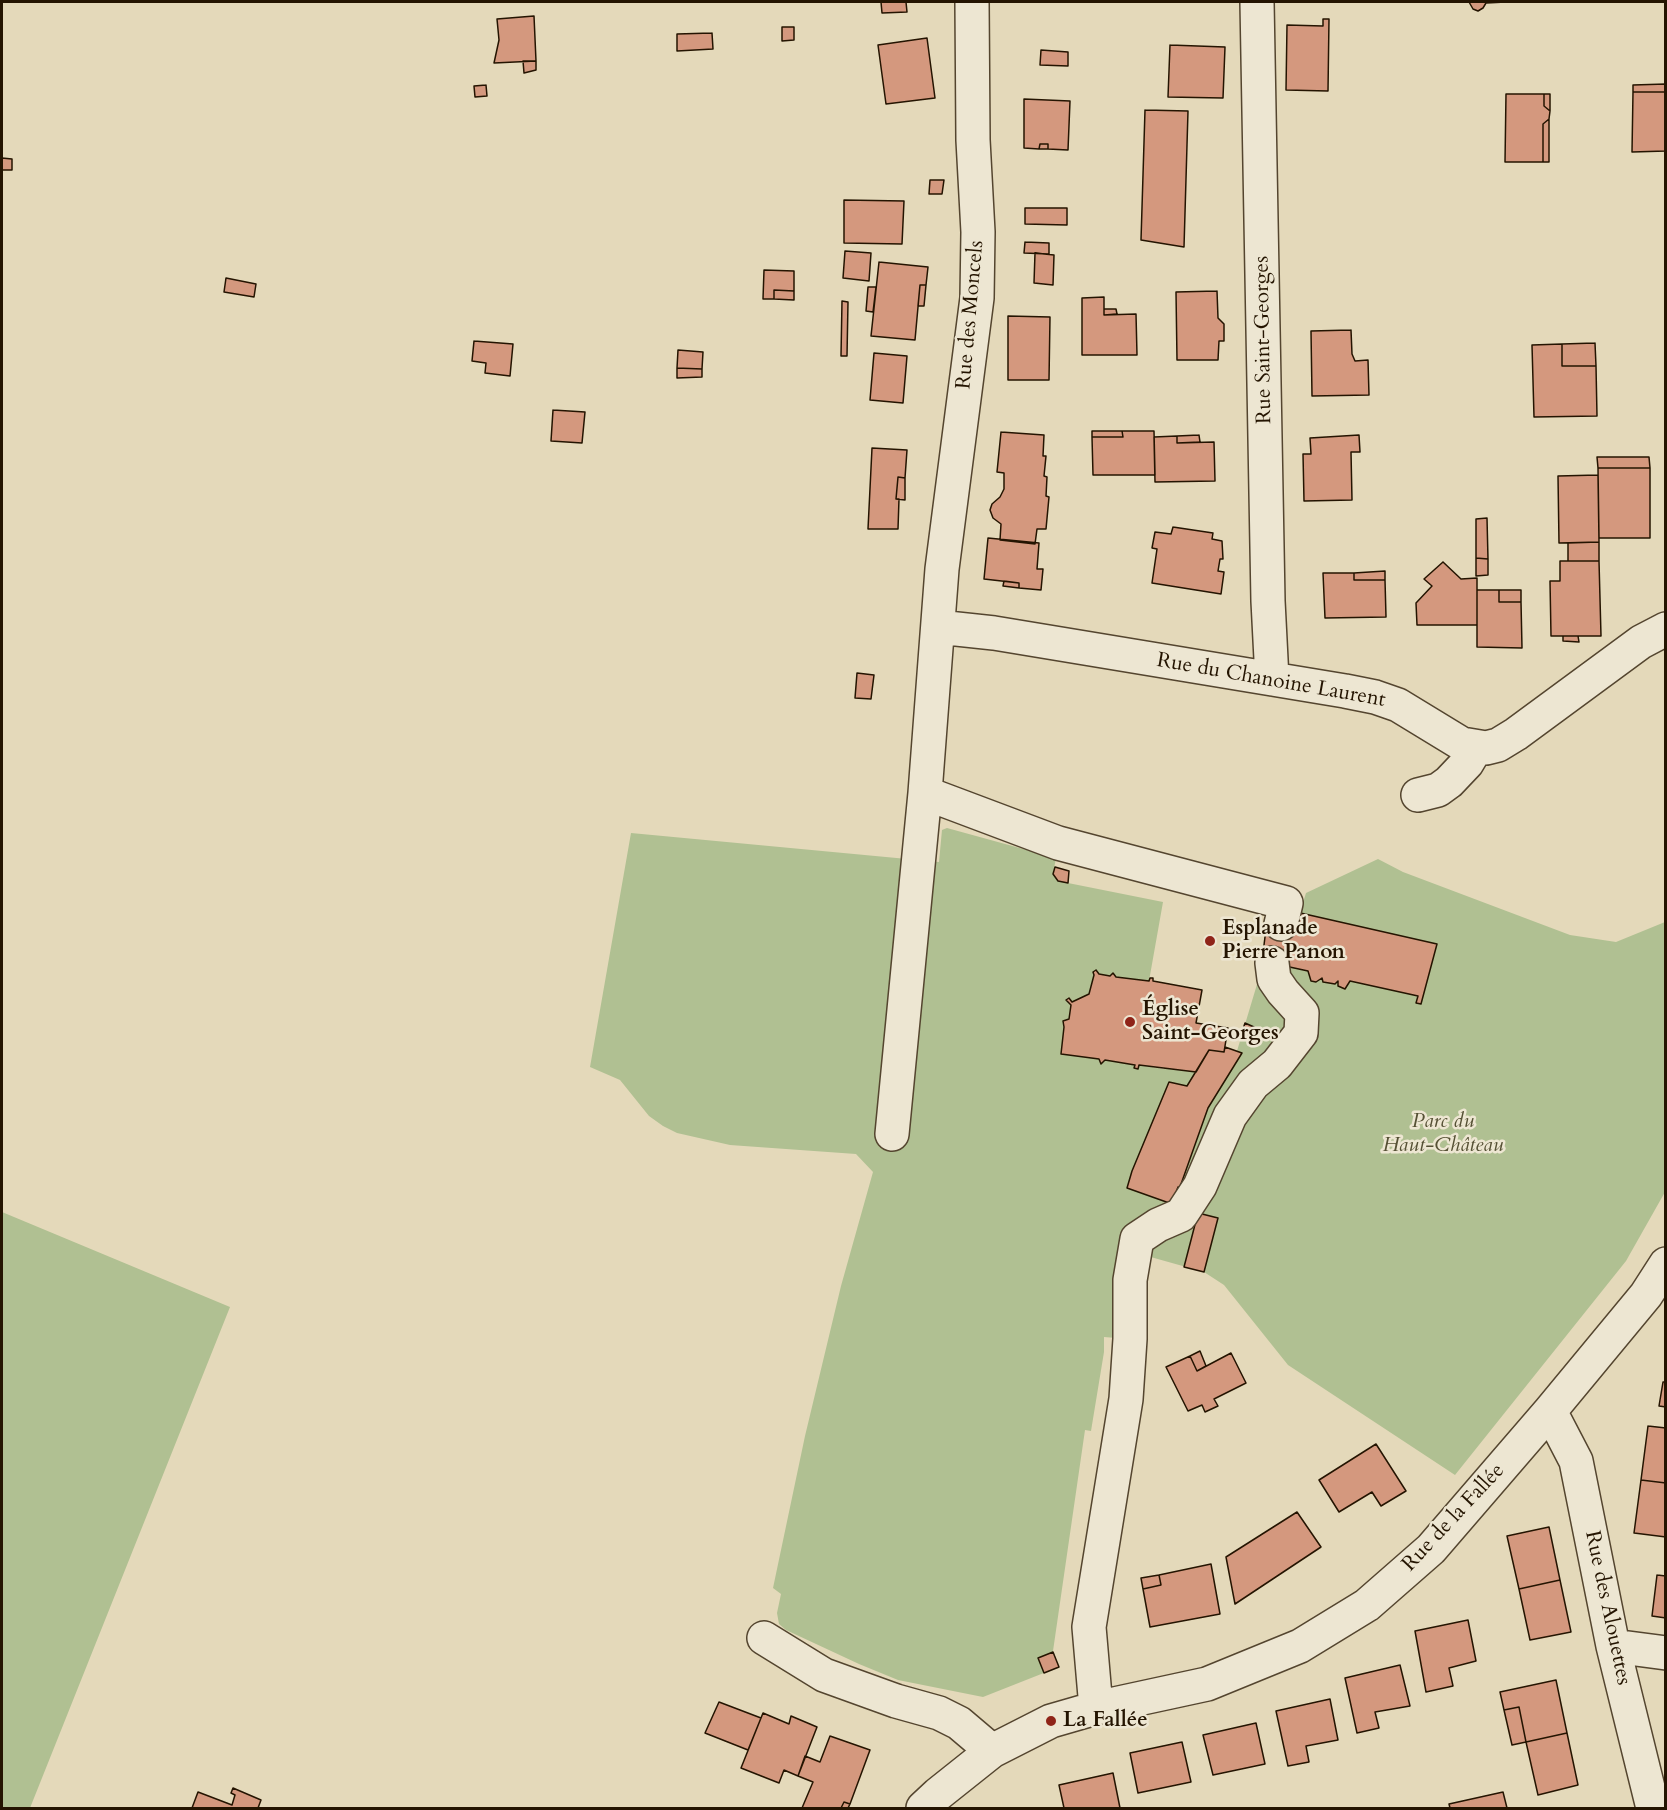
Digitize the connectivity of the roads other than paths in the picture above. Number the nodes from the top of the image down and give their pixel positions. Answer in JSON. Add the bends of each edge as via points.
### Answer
{"nodes":[{"id":1,"x":972,"y":2,"type":"edge"},
{"id":2,"x":1257,"y":2,"type":"edge"},
{"id":3,"x":938,"y":627,"type":"junction"},
{"id":4,"x":1665,"y":629,"type":"edge"},
{"id":5,"x":1272,"y":679,"type":"junction"},
{"id":6,"x":1476,"y":748,"type":"junction"},
{"id":7,"x":925,"y":793,"type":"junction"},
{"id":8,"x":1418,"y":795,"type":"dead end"},
{"id":9,"x":1281,"y":924,"type":"dead end"},
{"id":10,"x":1272,"y":963,"type":"dead end"},
{"id":11,"x":892,"y":1134,"type":"dead end"},
{"id":12,"x":1665,"y":1264,"type":"edge"},
{"id":13,"x":1550,"y":1411,"type":"junction"},
{"id":14,"x":764,"y":1638,"type":"dead end"},
{"id":15,"x":1613,"y":1646,"type":"junction"},
{"id":16,"x":1665,"y":1653,"type":"edge"},
{"id":17,"x":1096,"y":1708,"type":"junction"},
{"id":18,"x":992,"y":1751,"type":"junction"},
{"id":19,"x":923,"y":1809,"type":"edge"},
{"id":20,"x":1653,"y":1809,"type":"edge"}],
"edges":[{"from":1,"to":3,"type":"street","name":"Rue des Moncels","via":[[976,298]]},
{"from":2,"to":5,"type":"street","name":"Rue Saint-Georges"},
{"from":3,"to":5,"type":"street","name":"Rue du Chanoine Laurent"},
{"from":3,"to":7,"type":"street","name":"Rue des Moncels"},
{"from":4,"to":6,"type":"street","via":[[1641,642],[1516,734],[1498,745]]},
{"from":5,"to":6,"type":"street","name":"Rue du Chanoine Laurent","via":[[1345,691],[1398,705],[1462,744]]},
{"from":6,"to":8,"type":"street","via":[[1449,782]]},
{"from":7,"to":9,"type":"street","via":[[1058,843],[1286,903]]},
{"from":7,"to":11,"type":"street","name":"Rue des Moncels"},
{"from":10,"to":17,"type":"street","via":[[1274,979],[1302,1013],[1300,1033],[1277,1064],[1253,1084],[1230,1116],[1200,1186],[1181,1215],[1137,1239],[1130,1280],[1126,1399],[1089,1627]]},
{"from":12,"to":13,"type":"street","name":"Rue de la Fallée","via":[[1646,1295]]},
{"from":13,"to":15,"type":"street","name":"Rue des Alouettes","via":[[1576,1461]]},
{"from":13,"to":17,"type":"street","name":"Rue de la Fallée","via":[[1431,1549],[1367,1605],[1300,1646],[1207,1684]]},
{"from":14,"to":18,"type":"street","via":[[824,1675],[939,1713],[959,1723]]},
{"from":15,"to":16,"type":"street"},
{"from":15,"to":20,"type":"street","name":"Rue des Alouettes"},
{"from":17,"to":18,"type":"street","name":"Rue de la Fallée","via":[[1051,1721]]},
{"from":18,"to":19,"type":"street","name":"Rue de la Fallée"}]}
